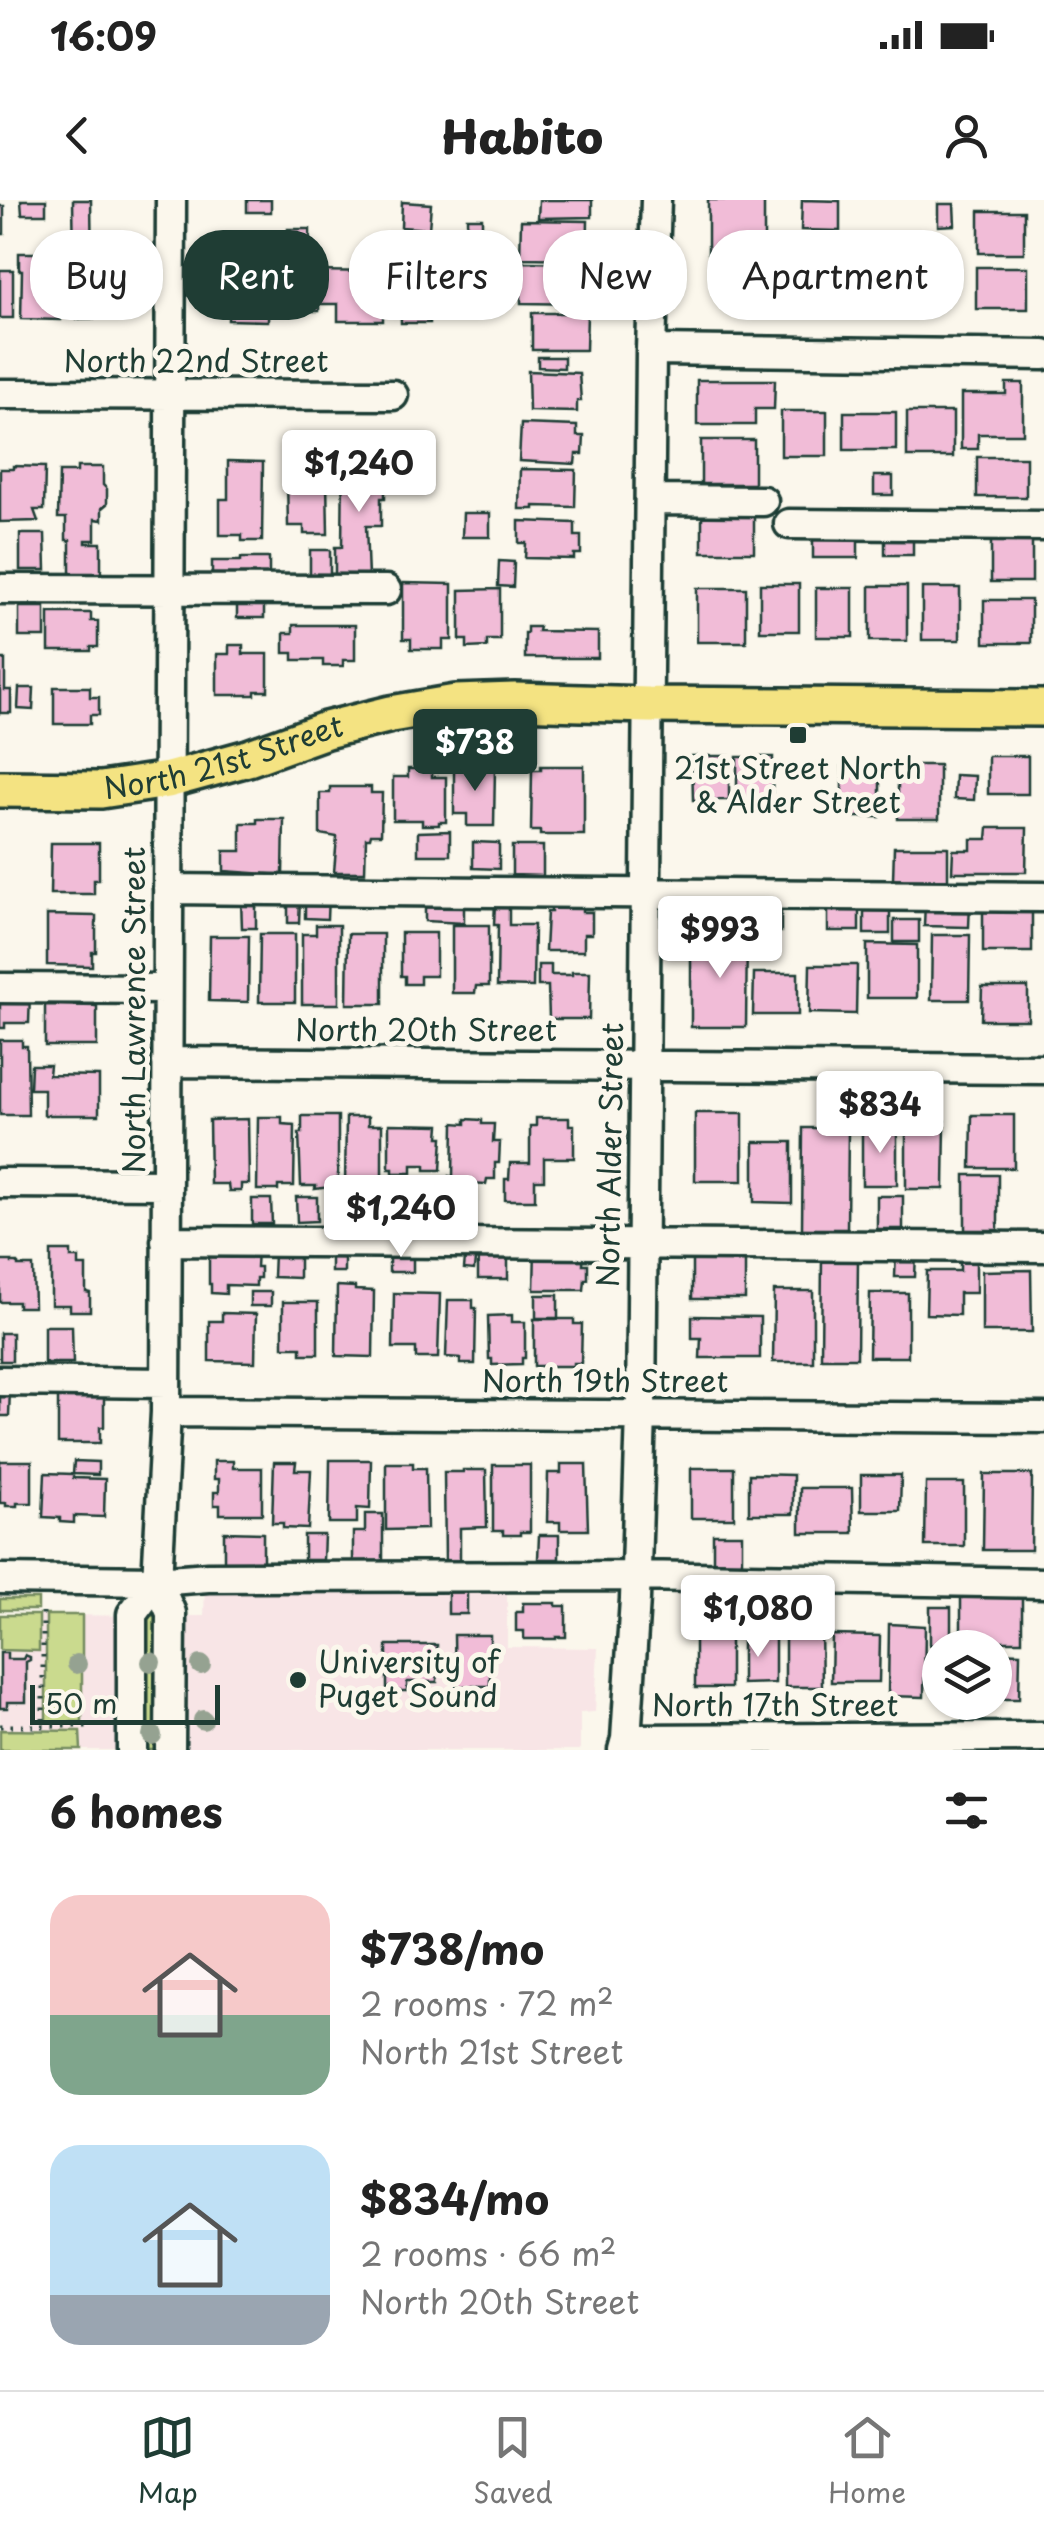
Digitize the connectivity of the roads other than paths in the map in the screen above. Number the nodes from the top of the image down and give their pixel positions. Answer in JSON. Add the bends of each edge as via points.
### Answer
{"nodes":[{"id":1,"x":171,"y":200,"type":"edge"},
{"id":2,"x":656,"y":200,"type":"edge"},
{"id":3,"x":651,"y":350,"type":"junction"},
{"id":4,"x":1044,"y":355,"type":"edge"},
{"id":5,"x":0,"y":394,"type":"edge"},
{"id":6,"x":170,"y":396,"type":"junction"},
{"id":7,"x":393,"y":396,"type":"dead end"},
{"id":8,"x":650,"y":500,"type":"junction"},
{"id":9,"x":763,"y":502,"type":"dead end"},
{"id":10,"x":789,"y":524,"type":"dead end"},
{"id":11,"x":1044,"y":526,"type":"edge"},
{"id":12,"x":0,"y":589,"type":"edge"},
{"id":13,"x":169,"y":589,"type":"junction"},
{"id":14,"x":386,"y":590,"type":"dead end"},
{"id":15,"x":648,"y":705,"type":"junction"},
{"id":16,"x":1044,"y":708,"type":"edge"},
{"id":17,"x":168,"y":780,"type":"junction"},
{"id":18,"x":0,"y":789,"type":"edge"},
{"id":19,"x":168,"y":888,"type":"junction"},
{"id":20,"x":646,"y":893,"type":"junction"},
{"id":21,"x":1044,"y":897,"type":"edge"},
{"id":22,"x":0,"y":988,"type":"edge"},
{"id":23,"x":167,"y":989,"type":"junction"},
{"id":24,"x":167,"y":1062,"type":"junction"},
{"id":25,"x":645,"y":1065,"type":"junction"},
{"id":26,"x":1044,"y":1069,"type":"edge"},
{"id":27,"x":0,"y":1183,"type":"edge"},
{"id":28,"x":166,"y":1184,"type":"junction"},
{"id":29,"x":166,"y":1240,"type":"junction"},
{"id":30,"x":643,"y":1244,"type":"junction"},
{"id":31,"x":1044,"y":1247,"type":"edge"},
{"id":32,"x":0,"y":1381,"type":"edge"},
{"id":33,"x":166,"y":1382,"type":"junction"},
{"id":34,"x":166,"y":1412,"type":"junction"},
{"id":35,"x":642,"y":1414,"type":"junction"},
{"id":36,"x":1044,"y":1418,"type":"edge"},
{"id":37,"x":635,"y":1576,"type":"junction"},
{"id":38,"x":0,"y":1579,"type":"edge"},
{"id":39,"x":157,"y":1580,"type":"junction"},
{"id":40,"x":1044,"y":1583,"type":"edge"},
{"id":41,"x":1044,"y":1737,"type":"edge"},
{"id":42,"x":624,"y":1744,"type":"edge"},
{"id":43,"x":132,"y":1750,"type":"edge"},
{"id":44,"x":170,"y":1750,"type":"edge"}],
"edges":[{"from":1,"to":6,"type":"street","name":"North Lawrence Street"},
{"from":2,"to":3,"type":"street","name":"North Alder Street"},
{"from":3,"to":4,"type":"street"},
{"from":3,"to":8,"type":"street","name":"North Alder Street"},
{"from":5,"to":6,"type":"street","name":"North 22nd Street"},
{"from":6,"to":7,"type":"street","name":"North 22nd Street"},
{"from":6,"to":13,"type":"street","name":"North Lawrence Street"},
{"from":8,"to":9,"type":"street"},
{"from":8,"to":15,"type":"street","name":"North Alder Street"},
{"from":10,"to":11,"type":"street"},
{"from":12,"to":13,"type":"street"},
{"from":13,"to":14,"type":"street"},
{"from":13,"to":17,"type":"street","name":"North Lawrence Street"},
{"from":15,"to":16,"type":"main road","name":"North 21st Street"},
{"from":15,"to":17,"type":"main road","name":"North 21st Street","via":[[456,703],[326,730]]},
{"from":15,"to":20,"type":"street","name":"North Alder Street"},
{"from":17,"to":18,"type":"main road","name":"North 21st Street","via":[[101,790]]},
{"from":17,"to":19,"type":"street","name":"North Lawrence Street"},
{"from":19,"to":20,"type":"street"},
{"from":19,"to":23,"type":"street","name":"North Lawrence Street"},
{"from":20,"to":21,"type":"street"},
{"from":20,"to":25,"type":"street","name":"North Alder Street"},
{"from":22,"to":23,"type":"street"},
{"from":23,"to":24,"type":"street","name":"North Lawrence Street"},
{"from":24,"to":25,"type":"street","name":"North 20th Street"},
{"from":24,"to":28,"type":"street","name":"North Lawrence Street"},
{"from":25,"to":26,"type":"street","name":"North 20th Street"},
{"from":25,"to":30,"type":"street","name":"North Alder Street"},
{"from":27,"to":28,"type":"street"},
{"from":28,"to":29,"type":"street","name":"North Lawrence Street"},
{"from":29,"to":30,"type":"street"},
{"from":29,"to":33,"type":"street","name":"North Lawrence Street"},
{"from":30,"to":31,"type":"street"},
{"from":30,"to":35,"type":"street","name":"North Alder Street"},
{"from":32,"to":33,"type":"street"},
{"from":33,"to":34,"type":"street","name":"North Lawrence Street"},
{"from":34,"to":35,"type":"street","name":"North 19th Street"},
{"from":34,"to":39,"type":"street","name":"North Lawrence Street"},
{"from":35,"to":36,"type":"street","name":"North 19th Street"},
{"from":35,"to":37,"type":"street","name":"North Alder Street"},
{"from":37,"to":39,"type":"street"},
{"from":37,"to":40,"type":"street"},
{"from":37,"to":42,"type":"street","name":"North Alder Street"},
{"from":38,"to":39,"type":"street"},
{"from":39,"to":43,"type":"street","via":[[132,1614]]},
{"from":39,"to":44,"type":"street","via":[[171,1613]]},
{"from":41,"to":42,"type":"street","name":"North 17th Street"}]}
